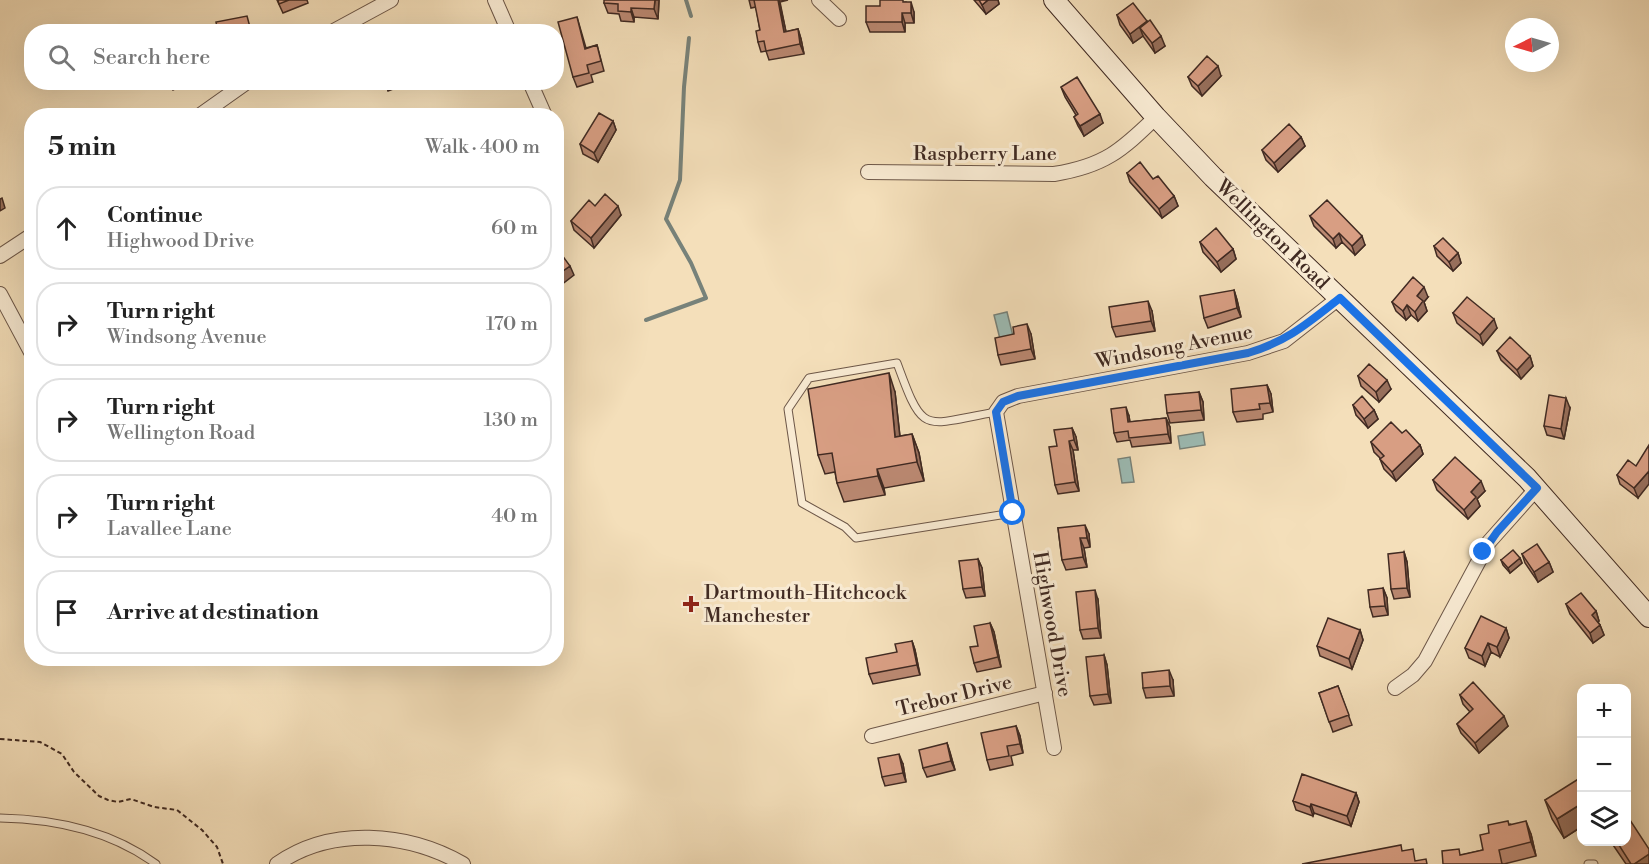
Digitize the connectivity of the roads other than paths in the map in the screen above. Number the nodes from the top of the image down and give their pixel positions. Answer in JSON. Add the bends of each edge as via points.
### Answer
{"nodes":[{"id":1,"x":391,"y":0,"type":"edge"},
{"id":2,"x":495,"y":0,"type":"edge"},
{"id":3,"x":819,"y":0,"type":"edge"},
{"id":4,"x":1054,"y":0,"type":"edge"},
{"id":5,"x":839,"y":19,"type":"dead end"},
{"id":6,"x":347,"y":24,"type":"edge"},
{"id":7,"x":506,"y":24,"type":"edge"},
{"id":8,"x":236,"y":90,"type":"edge"},
{"id":9,"x":533,"y":90,"type":"edge"},
{"id":10,"x":210,"y":108,"type":"edge"},
{"id":11,"x":541,"y":108,"type":"edge"},
{"id":12,"x":1156,"y":117,"type":"junction"},
{"id":13,"x":868,"y":172,"type":"dead end"},
{"id":14,"x":24,"y":240,"type":"edge"},
{"id":15,"x":0,"y":256,"type":"edge"},
{"id":16,"x":0,"y":294,"type":"edge"},
{"id":17,"x":1340,"y":298,"type":"junction"},
{"id":18,"x":24,"y":339,"type":"edge"},
{"id":19,"x":999,"y":407,"type":"junction"},
{"id":20,"x":1537,"y":488,"type":"junction"},
{"id":21,"x":1013,"y":513,"type":"junction"},
{"id":22,"x":1649,"y":617,"type":"edge"},
{"id":23,"x":1395,"y":688,"type":"dead end"},
{"id":24,"x":1045,"y":693,"type":"junction"},
{"id":25,"x":872,"y":736,"type":"dead end"},
{"id":26,"x":1054,"y":748,"type":"dead end"},
{"id":27,"x":0,"y":818,"type":"edge"},
{"id":28,"x":156,"y":864,"type":"edge"},
{"id":29,"x":277,"y":864,"type":"edge"},
{"id":30,"x":463,"y":864,"type":"edge"},
{"id":31,"x":1588,"y":864,"type":"edge"},
{"id":32,"x":1594,"y":864,"type":"edge"}],
"edges":[{"from":1,"to":6,"type":"street"},
{"from":2,"to":7,"type":"street"},
{"from":3,"to":5,"type":"street"},
{"from":4,"to":12,"type":"main road","name":"Wellington Road"},
{"from":8,"to":10,"type":"street"},
{"from":9,"to":11,"type":"street"},
{"from":12,"to":13,"type":"street","name":"Raspberry Lane","via":[[1114,155],[1075,170],[1054,174]]},
{"from":12,"to":17,"type":"main road","name":"Wellington Road","via":[[1241,205]]},
{"from":14,"to":15,"type":"street"},
{"from":16,"to":18,"type":"street"},
{"from":17,"to":19,"type":"street","name":"Windsong Avenue","via":[[1290,337],[1248,353],[1018,396]]},
{"from":17,"to":20,"type":"main road","name":"Wellington Road"},
{"from":19,"to":21,"type":"street","name":"Highwood Drive"},
{"from":19,"to":21,"type":"lane","via":[[932,423],[920,417],[911,402],[897,363],[809,378],[788,409],[802,503],[845,527],[856,538]]},
{"from":20,"to":22,"type":"main road","name":"Wellington Road"},
{"from":20,"to":23,"type":"street","via":[[1489,542],[1425,661]]},
{"from":21,"to":24,"type":"street","name":"Highwood Drive"},
{"from":24,"to":25,"type":"street","name":"Trebor Drive"},
{"from":24,"to":26,"type":"street","name":"Highwood Drive"},
{"from":27,"to":28,"type":"lane","via":[[41,820],[95,833]]},
{"from":29,"to":30,"type":"street","via":[[292,853],[322,843],[386,838],[418,845]]},
{"from":31,"to":32,"type":"lane"}]}
